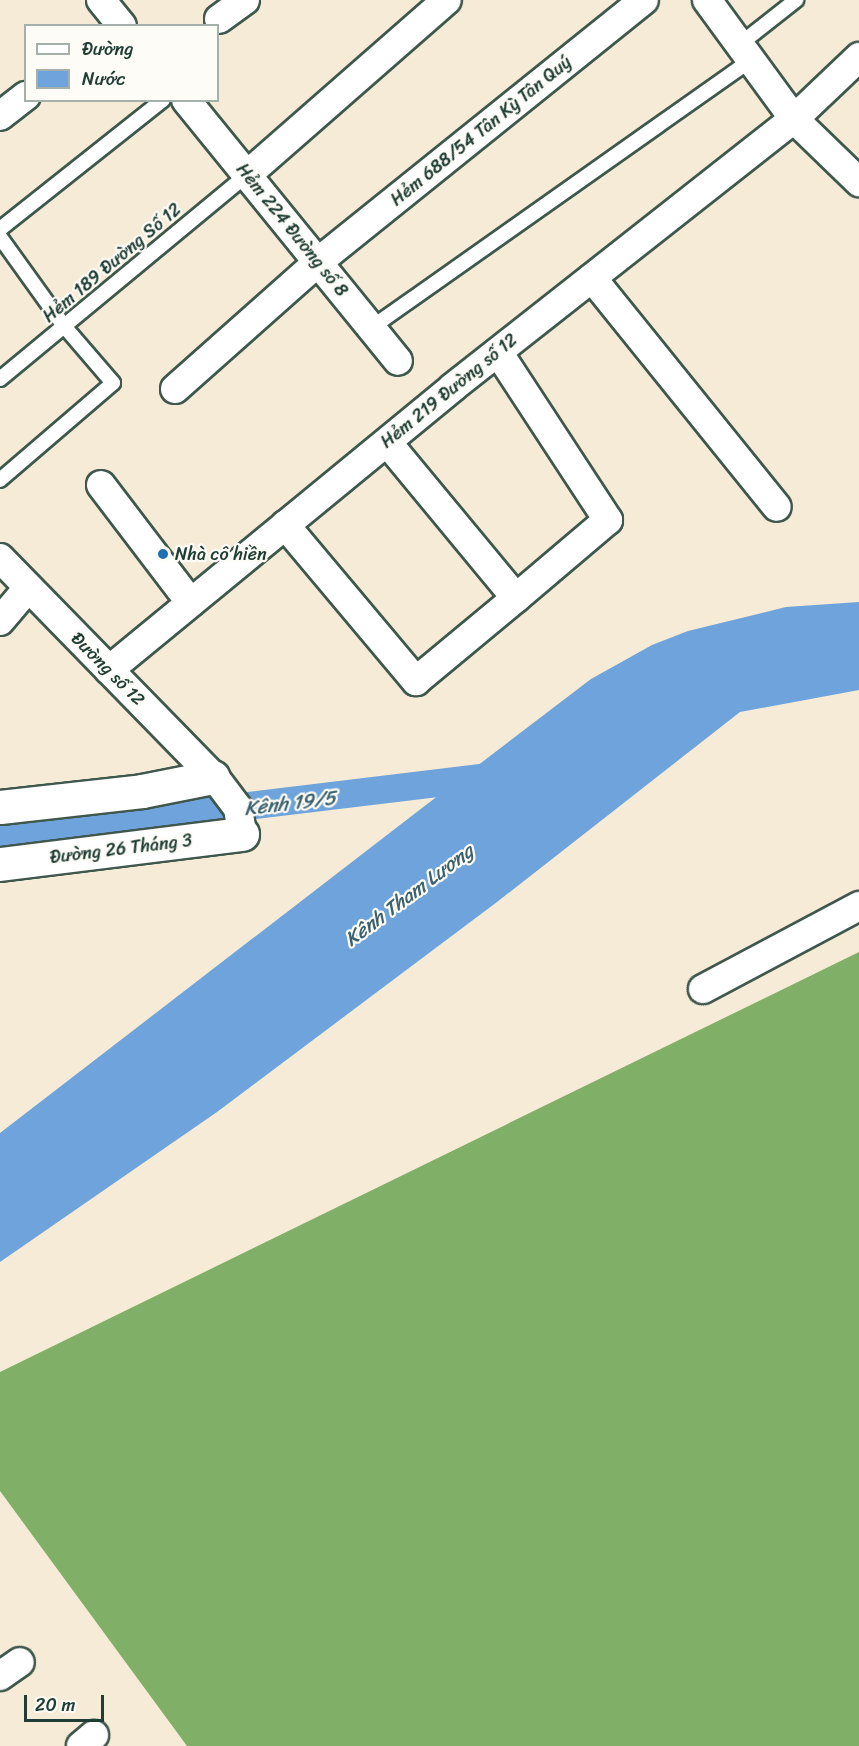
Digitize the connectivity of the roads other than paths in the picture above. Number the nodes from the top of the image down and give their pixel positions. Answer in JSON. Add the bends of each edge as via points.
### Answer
{"nodes":[{"id":1,"x":101,"y":0,"type":"edge"},
{"id":2,"x":244,"y":0,"type":"edge"},
{"id":3,"x":447,"y":0,"type":"edge"},
{"id":4,"x":644,"y":0,"type":"edge"},
{"id":5,"x":707,"y":0,"type":"edge"},
{"id":6,"x":796,"y":0,"type":"edge"},
{"id":7,"x":219,"y":19,"type":"dead end"},
{"id":8,"x":121,"y":24,"type":"edge"},
{"id":9,"x":745,"y":52,"type":"junction"},
{"id":10,"x":859,"y":57,"type":"edge"},
{"id":11,"x":24,"y":98,"type":"edge"},
{"id":12,"x":160,"y":102,"type":"edge"},
{"id":13,"x":188,"y":102,"type":"edge"},
{"id":14,"x":0,"y":116,"type":"edge"},
{"id":15,"x":794,"y":119,"type":"junction"},
{"id":16,"x":248,"y":174,"type":"junction"},
{"id":17,"x":859,"y":182,"type":"edge"},
{"id":18,"x":0,"y":228,"type":"edge"},
{"id":19,"x":0,"y":237,"type":"edge"},
{"id":20,"x":318,"y":262,"type":"junction"},
{"id":21,"x":592,"y":278,"type":"junction"},
{"id":22,"x":64,"y":326,"type":"junction"},
{"id":23,"x":371,"y":328,"type":"junction"},
{"id":24,"x":498,"y":352,"type":"junction"},
{"id":25,"x":398,"y":361,"type":"dead end"},
{"id":26,"x":0,"y":379,"type":"edge"},
{"id":27,"x":175,"y":388,"type":"dead end"},
{"id":28,"x":387,"y":442,"type":"junction"},
{"id":29,"x":0,"y":480,"type":"edge"},
{"id":30,"x":101,"y":485,"type":"dead end"},
{"id":31,"x":777,"y":507,"type":"dead end"},
{"id":32,"x":285,"y":525,"type":"junction"},
{"id":33,"x":0,"y":558,"type":"edge"},
{"id":34,"x":28,"y":588,"type":"junction"},
{"id":35,"x":516,"y":598,"type":"junction"},
{"id":36,"x":190,"y":603,"type":"junction"},
{"id":37,"x":0,"y":621,"type":"edge"},
{"id":38,"x":109,"y":670,"type":"junction"},
{"id":39,"x":215,"y":778,"type":"junction"},
{"id":40,"x":0,"y":807,"type":"edge"},
{"id":41,"x":242,"y":834,"type":"joint"},
{"id":42,"x":0,"y":864,"type":"edge"},
{"id":43,"x":859,"y":906,"type":"edge"},
{"id":44,"x":704,"y":989,"type":"dead end"}],
"edges":[{"from":1,"to":8,"type":"street"},
{"from":2,"to":7,"type":"street"},
{"from":3,"to":16,"type":"street"},
{"from":4,"to":20,"type":"street","name":"Hẻm 688/54 Tân Kỳ Tân Quý"},
{"from":5,"to":9,"type":"street"},
{"from":6,"to":9,"type":"lane"},
{"from":9,"to":15,"type":"street"},
{"from":9,"to":23,"type":"lane"},
{"from":10,"to":15,"type":"street","name":"Hẻm 219 Đường số 12"},
{"from":11,"to":14,"type":"street"},
{"from":12,"to":18,"type":"lane"},
{"from":13,"to":16,"type":"street","name":"Hẻm 224 Đường số 8"},
{"from":15,"to":17,"type":"street"},
{"from":15,"to":21,"type":"street","name":"Hẻm 219 Đường số 12"},
{"from":16,"to":20,"type":"street","name":"Hẻm 224 Đường số 8"},
{"from":16,"to":22,"type":"lane","name":"Hẻm 189 Đường Số 12"},
{"from":19,"to":22,"type":"lane"},
{"from":20,"to":23,"type":"street","name":"Hẻm 224 Đường số 8"},
{"from":20,"to":27,"type":"street","name":"Hẻm 688/54 Tân Kỳ Tân Quý"},
{"from":21,"to":24,"type":"street","name":"Hẻm 219 Đường số 12"},
{"from":21,"to":31,"type":"street"},
{"from":22,"to":26,"type":"lane","name":"Hẻm 189 Đường Số 12"},
{"from":22,"to":29,"type":"lane","via":[[113,383]]},
{"from":23,"to":25,"type":"street","name":"Hẻm 224 Đường số 8"},
{"from":24,"to":28,"type":"street","name":"Hẻm 219 Đường số 12"},
{"from":24,"to":35,"type":"street","via":[[608,520]]},
{"from":28,"to":32,"type":"street","name":"Hẻm 219 Đường số 12"},
{"from":28,"to":35,"type":"street"},
{"from":30,"to":36,"type":"street"},
{"from":32,"to":35,"type":"street","via":[[416,681]]},
{"from":32,"to":36,"type":"street","name":"Hẻm 219 Đường số 12"},
{"from":33,"to":34,"type":"street","name":"Đường số 12"},
{"from":34,"to":37,"type":"street"},
{"from":34,"to":38,"type":"street","name":"Đường số 12"},
{"from":36,"to":38,"type":"street","name":"Hẻm 219 Đường số 12"},
{"from":38,"to":39,"type":"street","name":"Đường số 12"},
{"from":39,"to":40,"type":"street","via":[[142,791]]},
{"from":39,"to":41,"type":"street","name":"Đường số 12","via":[[238,808]]},
{"from":41,"to":42,"type":"street","name":"Đường 26 Tháng 3"},
{"from":43,"to":44,"type":"street"}]}
